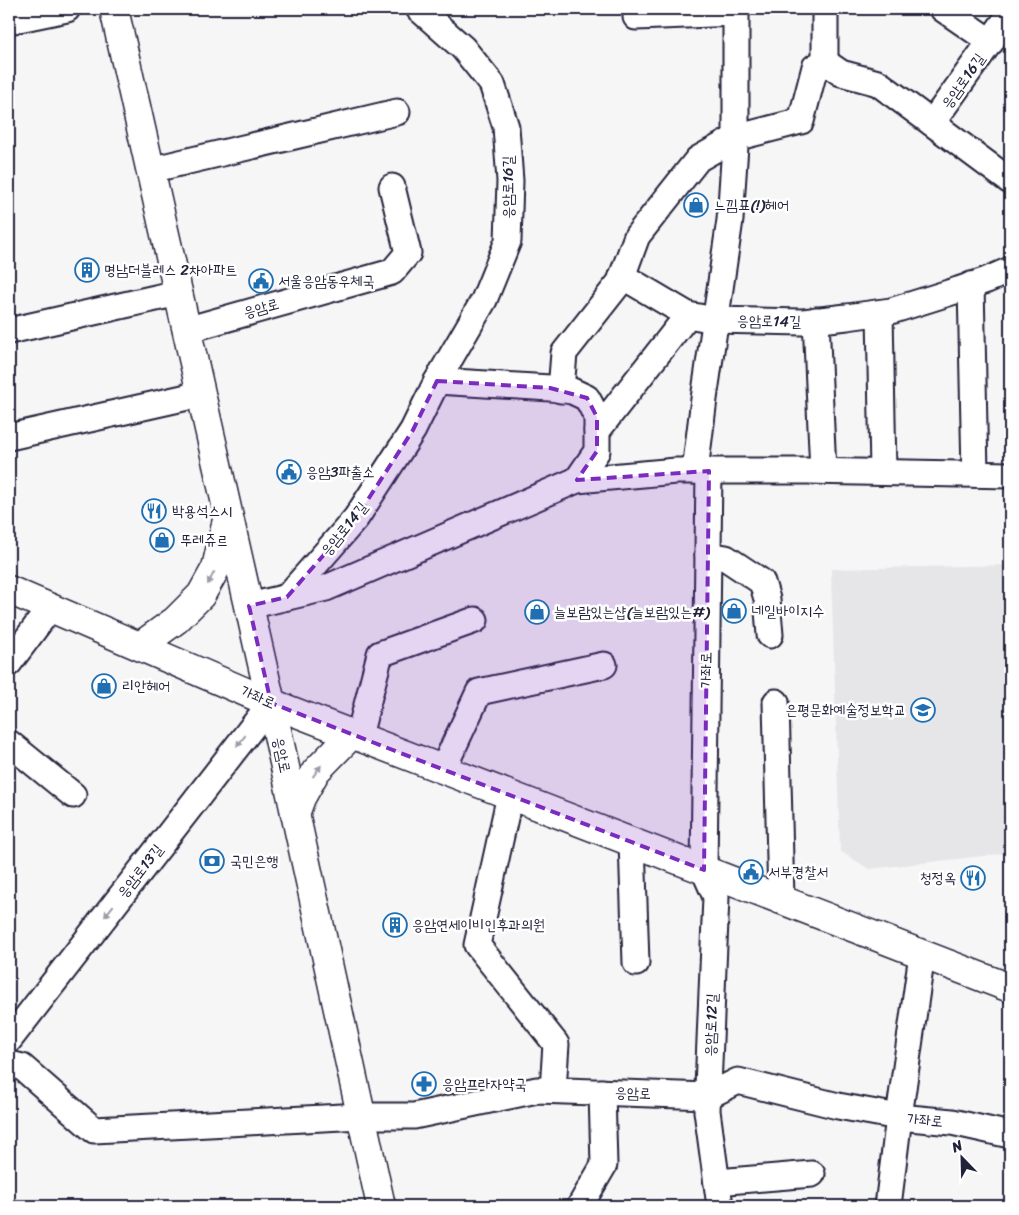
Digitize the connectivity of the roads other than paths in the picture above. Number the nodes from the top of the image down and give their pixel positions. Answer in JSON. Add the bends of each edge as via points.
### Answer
{"nodes":[{"id":1,"x":67,"y":9,"type":"edge"},
{"id":2,"x":114,"y":9,"type":"edge"},
{"id":3,"x":419,"y":9,"type":"edge"},
{"id":4,"x":825,"y":9,"type":"edge"},
{"id":5,"x":943,"y":9,"type":"edge"},
{"id":6,"x":736,"y":11,"type":"edge"},
{"id":7,"x":1010,"y":14,"type":"edge"},
{"id":8,"x":636,"y":17,"type":"dead end"},
{"id":9,"x":9,"y":20,"type":"edge"},
{"id":10,"x":990,"y":42,"type":"junction"},
{"id":11,"x":825,"y":62,"type":"junction"},
{"id":12,"x":397,"y":112,"type":"dead end"},
{"id":13,"x":932,"y":123,"type":"junction"},
{"id":14,"x":735,"y":138,"type":"junction"},
{"id":15,"x":150,"y":170,"type":"junction"},
{"id":16,"x":1010,"y":181,"type":"edge"},
{"id":17,"x":392,"y":187,"type":"dead end"},
{"id":18,"x":1010,"y":270,"type":"edge"},
{"id":19,"x":622,"y":276,"type":"junction"},
{"id":20,"x":971,"y":285,"type":"junction"},
{"id":21,"x":178,"y":292,"type":"junction"},
{"id":22,"x":880,"y":313,"type":"junction"},
{"id":23,"x":688,"y":315,"type":"junction"},
{"id":24,"x":715,"y":320,"type":"junction"},
{"id":25,"x":816,"y":320,"type":"junction"},
{"id":26,"x":186,"y":330,"type":"junction"},
{"id":27,"x":9,"y":331,"type":"edge"},
{"id":28,"x":437,"y":381,"type":"junction"},
{"id":29,"x":561,"y":390,"type":"junction"},
{"id":30,"x":201,"y":394,"type":"junction"},
{"id":31,"x":597,"y":431,"type":"junction"},
{"id":32,"x":9,"y":437,"type":"edge"},
{"id":33,"x":702,"y":471,"type":"junction"},
{"id":34,"x":823,"y":471,"type":"junction"},
{"id":35,"x":883,"y":472,"type":"junction"},
{"id":36,"x":974,"y":474,"type":"junction"},
{"id":37,"x":1010,"y":475,"type":"edge"},
{"id":38,"x":577,"y":480,"type":"junction"},
{"id":39,"x":228,"y":514,"type":"junction"},
{"id":40,"x":708,"y":554,"type":"junction"},
{"id":41,"x":9,"y":590,"type":"edge"},
{"id":42,"x":287,"y":597,"type":"junction"},
{"id":43,"x":249,"y":606,"type":"junction"},
{"id":44,"x":50,"y":608,"type":"junction"},
{"id":45,"x":475,"y":620,"type":"dead end"},
{"id":46,"x":770,"y":635,"type":"dead end"},
{"id":47,"x":140,"y":646,"type":"junction"},
{"id":48,"x":9,"y":663,"type":"edge"},
{"id":49,"x":604,"y":665,"type":"dead end"},
{"id":50,"x":776,"y":702,"type":"dead end"},
{"id":51,"x":271,"y":703,"type":"junction"},
{"id":52,"x":356,"y":735,"type":"junction"},
{"id":53,"x":9,"y":743,"type":"edge"},
{"id":54,"x":443,"y":769,"type":"junction"},
{"id":55,"x":73,"y":795,"type":"dead end"},
{"id":56,"x":510,"y":795,"type":"junction"},
{"id":57,"x":295,"y":814,"type":"junction"},
{"id":58,"x":632,"y":842,"type":"junction"},
{"id":59,"x":704,"y":870,"type":"junction"},
{"id":60,"x":780,"y":899,"type":"junction"},
{"id":61,"x":922,"y":954,"type":"junction"},
{"id":62,"x":636,"y":963,"type":"dead end"},
{"id":63,"x":1010,"y":988,"type":"edge"},
{"id":64,"x":9,"y":1040,"type":"edge"},
{"id":65,"x":9,"y":1064,"type":"edge"},
{"id":66,"x":553,"y":1090,"type":"junction"},
{"id":67,"x":602,"y":1092,"type":"junction"},
{"id":68,"x":708,"y":1096,"type":"junction"},
{"id":69,"x":361,"y":1116,"type":"junction"},
{"id":70,"x":899,"y":1117,"type":"junction"},
{"id":71,"x":1010,"y":1135,"type":"edge"},
{"id":72,"x":812,"y":1174,"type":"dead end"},
{"id":73,"x":718,"y":1194,"type":"edge"},
{"id":74,"x":381,"y":1206,"type":"edge"},
{"id":75,"x":580,"y":1206,"type":"edge"},
{"id":76,"x":888,"y":1206,"type":"edge"}],
"edges":[{"from":1,"to":9,"type":"street"},
{"from":2,"to":15,"type":"main road","name":"응암로"},
{"from":3,"to":28,"type":"street","name":"응암로16길","via":[[463,48],[492,84],[506,127],[510,181],[508,241],[484,300]]},
{"from":4,"to":11,"type":"street"},
{"from":5,"to":10,"type":"street"},
{"from":6,"to":8,"type":"street"},
{"from":6,"to":14,"type":"street"},
{"from":7,"to":10,"type":"street","name":"응암로16길"},
{"from":10,"to":13,"type":"street","name":"응암로16길"},
{"from":11,"to":13,"type":"street","name":"응암로16길","via":[[841,73],[878,83]]},
{"from":11,"to":14,"type":"street","via":[[815,67],[801,120]]},
{"from":12,"to":15,"type":"street"},
{"from":13,"to":16,"type":"street","name":"응암로16길"},
{"from":14,"to":19,"type":"street","via":[[698,159],[637,236]]},
{"from":14,"to":24,"type":"street","via":[[730,220]]},
{"from":15,"to":21,"type":"main road","name":"응암로"},
{"from":17,"to":26,"type":"street","name":"응암로","via":[[408,253],[392,272]]},
{"from":18,"to":20,"type":"street","name":"응암로14길"},
{"from":19,"to":23,"type":"street"},
{"from":19,"to":29,"type":"street","via":[[564,352]]},
{"from":20,"to":22,"type":"street","name":"응암로14길"},
{"from":20,"to":36,"type":"street"},
{"from":21,"to":26,"type":"main road","name":"응암로"},
{"from":21,"to":27,"type":"street"},
{"from":22,"to":25,"type":"street","name":"응암로14길"},
{"from":22,"to":35,"type":"street"},
{"from":23,"to":24,"type":"street"},
{"from":23,"to":31,"type":"street"},
{"from":24,"to":25,"type":"street","name":"응암로14길"},
{"from":24,"to":33,"type":"street","name":"응암로14길","via":[[704,399]]},
{"from":25,"to":34,"type":"street"},
{"from":26,"to":30,"type":"main road","name":"응암로"},
{"from":28,"to":29,"type":"street"},
{"from":28,"to":42,"type":"street","name":"응암로14길","via":[[413,430],[356,518]]},
{"from":29,"to":31,"type":"street","via":[[586,398],[598,417]]},
{"from":30,"to":32,"type":"street"},
{"from":30,"to":39,"type":"main road","name":"응암로"},
{"from":31,"to":38,"type":"street","via":[[597,451]]},
{"from":33,"to":34,"type":"street"},
{"from":33,"to":38,"type":"street"},
{"from":33,"to":40,"type":"street","name":"가좌로"},
{"from":34,"to":35,"type":"street"},
{"from":35,"to":36,"type":"street"},
{"from":36,"to":37,"type":"street"},
{"from":38,"to":42,"type":"street","via":[[326,588]]},
{"from":39,"to":43,"type":"main road","name":"응암로"},
{"from":39,"to":47,"type":"main road","one_way":true,"via":[[216,568],[201,595],[176,620]]},
{"from":40,"to":46,"type":"street","via":[[726,558],[762,582]]},
{"from":40,"to":59,"type":"street","name":"가좌로"},
{"from":41,"to":44,"type":"main road","name":"가좌로"},
{"from":42,"to":43,"type":"street"},
{"from":43,"to":51,"type":"main road","name":"응암로"},
{"from":44,"to":47,"type":"main road","name":"가좌로"},
{"from":44,"to":48,"type":"street"},
{"from":45,"to":52,"type":"street","via":[[380,654]]},
{"from":47,"to":51,"type":"main road","name":"가좌로"},
{"from":49,"to":54,"type":"street","via":[[479,692]]},
{"from":50,"to":60,"type":"street"},
{"from":51,"to":52,"type":"main road","name":"가좌로"},
{"from":51,"to":57,"type":"main road","name":"응암로"},
{"from":51,"to":64,"type":"street","name":"응암로13길","one_way":true},
{"from":52,"to":54,"type":"main road","name":"가좌로"},
{"from":57,"to":52,"type":"main road","one_way":true,"via":[[316,771]]},
{"from":53,"to":55,"type":"street"},
{"from":54,"to":56,"type":"main road","name":"가좌로"},
{"from":56,"to":58,"type":"main road","name":"가좌로"},
{"from":56,"to":66,"type":"street","via":[[477,945],[556,1044]]},
{"from":57,"to":69,"type":"main road","name":"응암로"},
{"from":58,"to":59,"type":"main road","name":"가좌로"},
{"from":58,"to":62,"type":"street"},
{"from":59,"to":60,"type":"main road","name":"가좌로"},
{"from":59,"to":68,"type":"street","name":"응암로12길","via":[[716,898]]},
{"from":60,"to":61,"type":"main road","name":"가좌로"},
{"from":61,"to":63,"type":"main road","name":"가좌로"},
{"from":61,"to":70,"type":"street"},
{"from":65,"to":69,"type":"street","via":[[22,1067],[94,1130]]},
{"from":66,"to":67,"type":"street","name":"응암로"},
{"from":66,"to":69,"type":"street","name":"응암로","via":[[536,1090],[414,1116]]},
{"from":67,"to":68,"type":"street","name":"응암로"},
{"from":67,"to":75,"type":"street","via":[[604,1165]]},
{"from":68,"to":70,"type":"street","name":"응암로","via":[[738,1081],[838,1106]]},
{"from":68,"to":73,"type":"street","name":"응암로12길","via":[[707,1111]]},
{"from":69,"to":74,"type":"main road","name":"응암로"},
{"from":70,"to":71,"type":"street","name":"가좌로","via":[[952,1122]]},
{"from":70,"to":76,"type":"street"},
{"from":72,"to":73,"type":"street","name":"응암로12길"}]}
